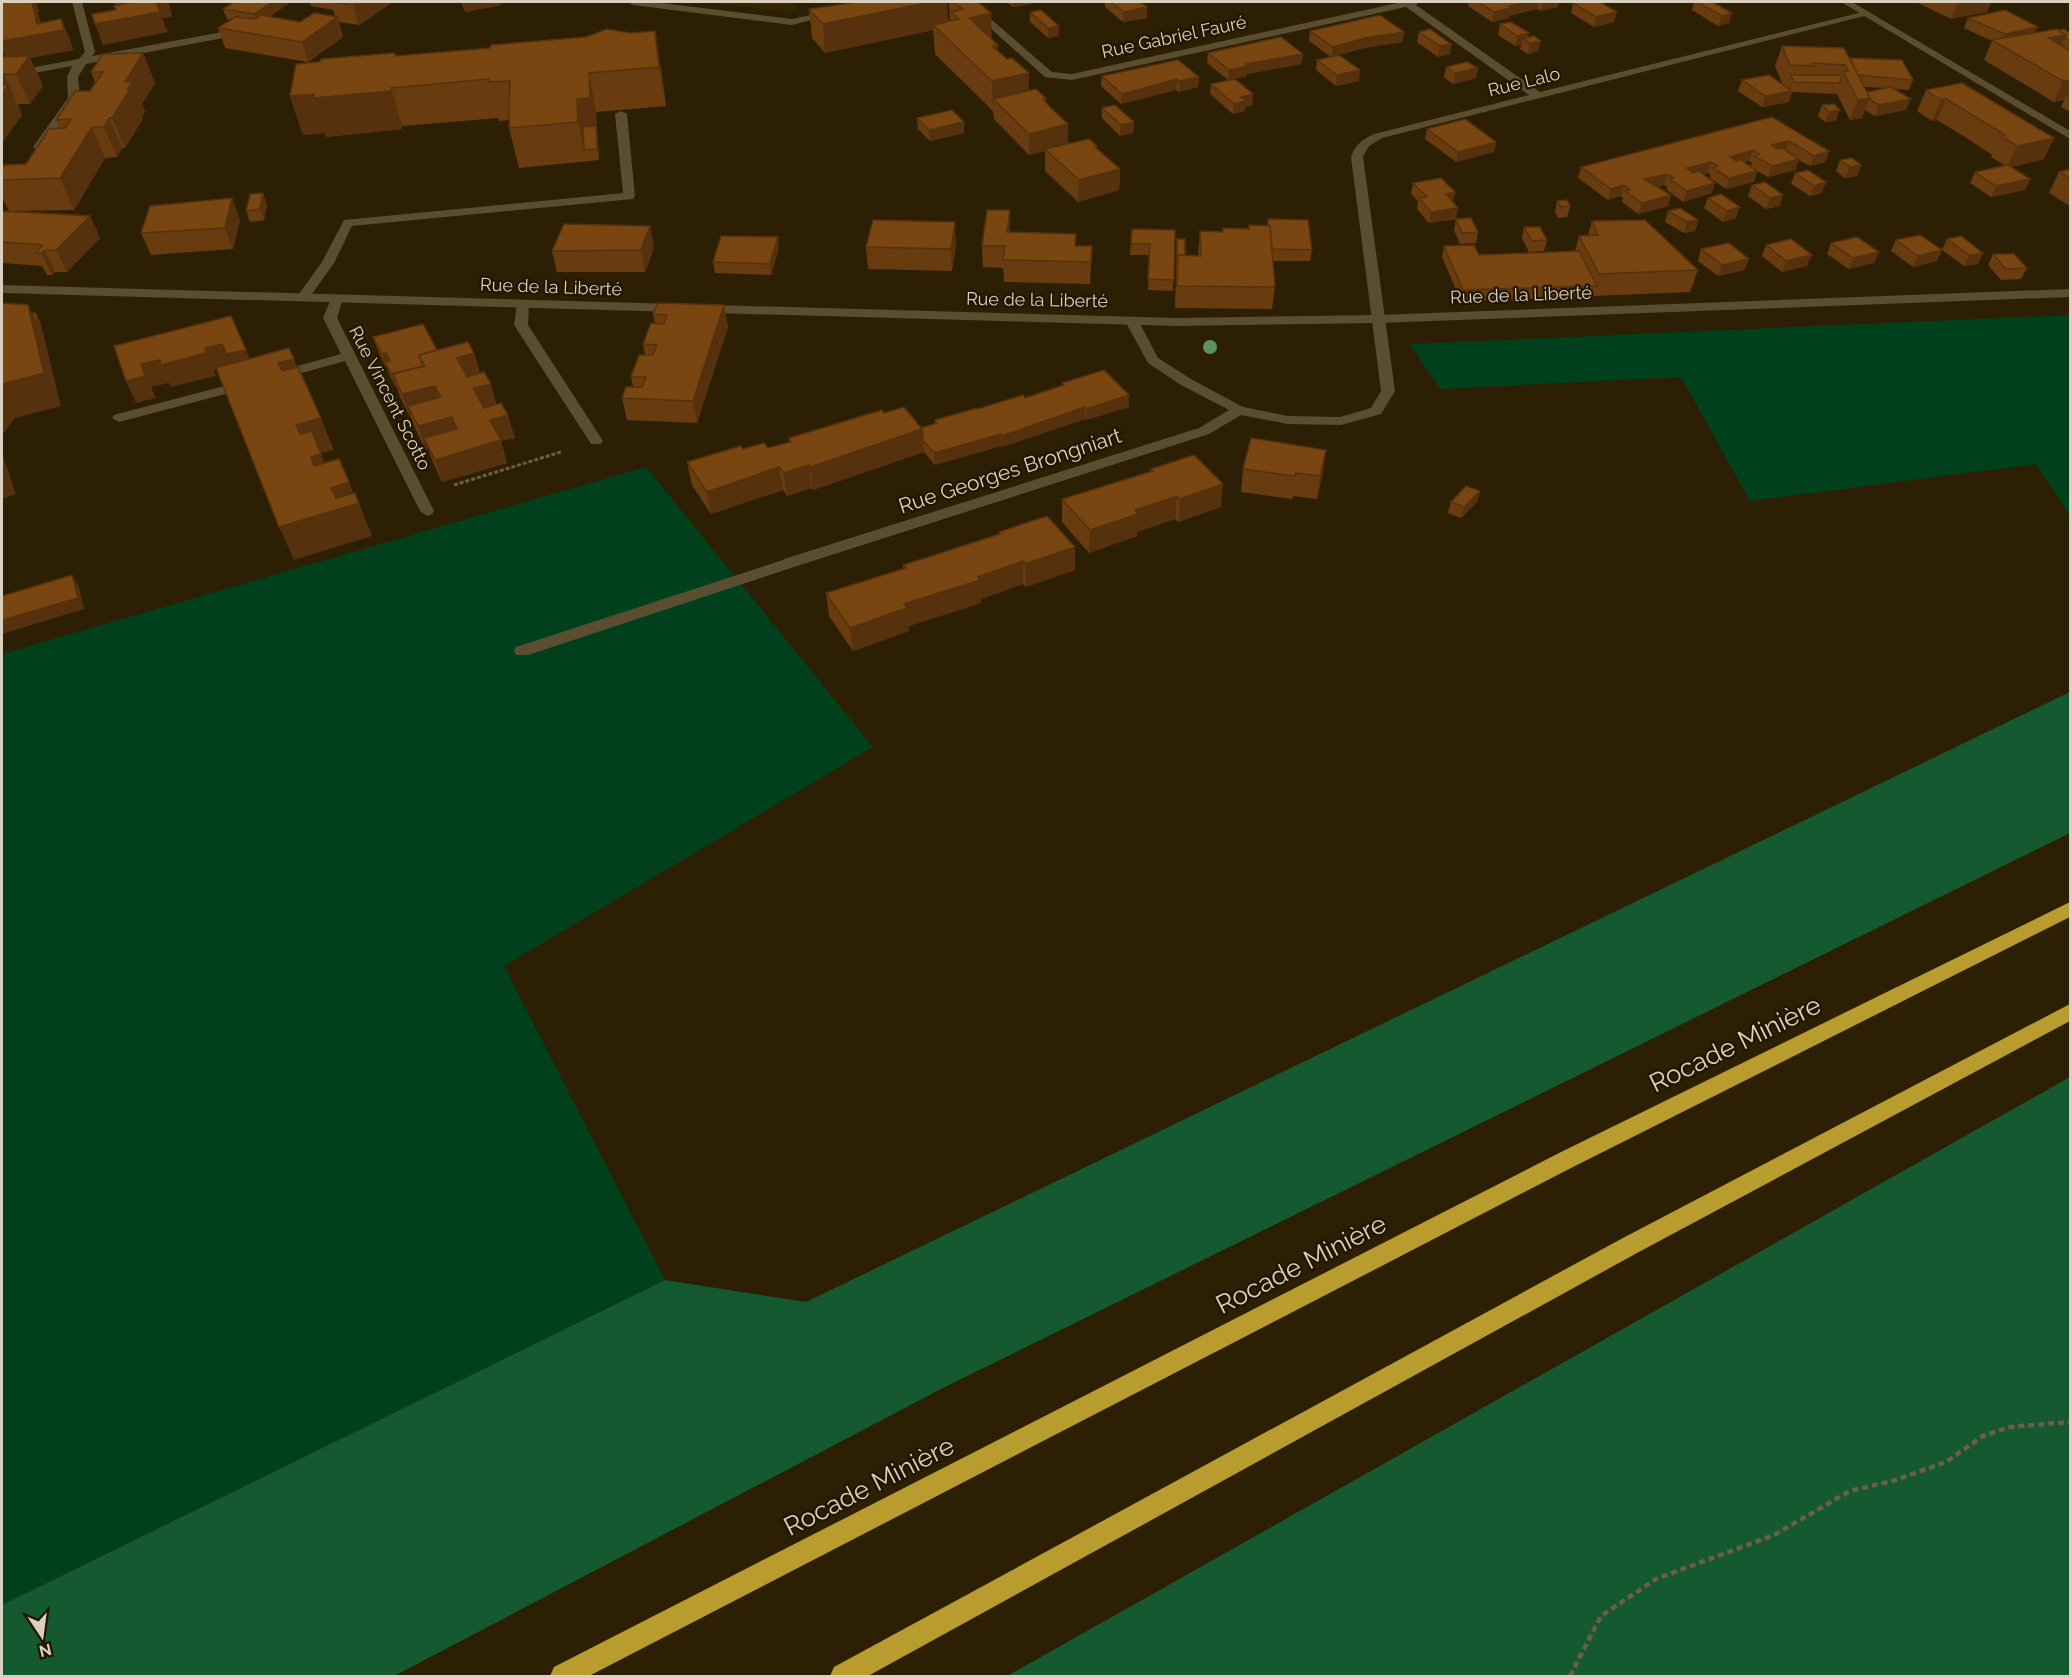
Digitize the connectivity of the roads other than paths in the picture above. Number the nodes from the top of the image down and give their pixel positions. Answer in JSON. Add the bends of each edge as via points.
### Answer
{"nodes":[{"id":1,"x":77,"y":2,"type":"edge"},
{"id":2,"x":633,"y":2,"type":"edge"},
{"id":3,"x":966,"y":2,"type":"edge"},
{"id":4,"x":1411,"y":2,"type":"edge"},
{"id":5,"x":1846,"y":2,"type":"edge"},
{"id":6,"x":848,"y":10,"type":"edge"},
{"id":7,"x":1867,"y":14,"type":"junction"},
{"id":8,"x":258,"y":28,"type":"edge"},
{"id":9,"x":82,"y":61,"type":"junction"},
{"id":10,"x":2,"y":76,"type":"edge"},
{"id":11,"x":1539,"y":97,"type":"junction"},
{"id":12,"x":621,"y":114,"type":"edge"},
{"id":13,"x":2070,"y":136,"type":"edge"},
{"id":14,"x":34,"y":153,"type":"edge"},
{"id":15,"x":2,"y":289,"type":"edge"},
{"id":16,"x":2070,"y":293,"type":"edge"},
{"id":17,"x":302,"y":298,"type":"junction"},
{"id":18,"x":337,"y":299,"type":"junction"},
{"id":19,"x":524,"y":304,"type":"junction"},
{"id":20,"x":1377,"y":319,"type":"junction"},
{"id":21,"x":1132,"y":321,"type":"junction"},
{"id":22,"x":350,"y":356,"type":"junction"},
{"id":23,"x":1239,"y":410,"type":"junction"},
{"id":24,"x":119,"y":418,"type":"dead end"},
{"id":25,"x":596,"y":441,"type":"road end"},
{"id":26,"x":427,"y":511,"type":"dead end"},
{"id":27,"x":522,"y":651,"type":"dead end"},
{"id":28,"x":2070,"y":909,"type":"edge"},
{"id":29,"x":2070,"y":1012,"type":"edge"},
{"id":30,"x":563,"y":1677,"type":"edge"},
{"id":31,"x":843,"y":1677,"type":"edge"}],
"edges":[{"from":1,"to":9,"type":"street","via":[[90,52]]},
{"from":2,"to":6,"type":"street","via":[[792,22]]},
{"from":3,"to":4,"type":"street","name":"Rue Gabriel Fauré","via":[[1048,75],[1072,76]]},
{"from":4,"to":11,"type":"street"},
{"from":5,"to":7,"type":"street"},
{"from":7,"to":11,"type":"street","name":"Rue Lalo"},
{"from":7,"to":13,"type":"street"},
{"from":8,"to":9,"type":"street"},
{"from":9,"to":10,"type":"street"},
{"from":9,"to":14,"type":"street","via":[[70,78],[74,98]]},
{"from":11,"to":20,"type":"street","name":"Rue Lalo","via":[[1378,136],[1359,149]]},
{"from":12,"to":17,"type":"street","via":[[629,195],[348,224],[328,263]]},
{"from":15,"to":17,"type":"street","name":"Rue de la Liberté"},
{"from":16,"to":20,"type":"street","name":"Rue de la Liberté"},
{"from":17,"to":18,"type":"street","name":"Rue de la Liberté"},
{"from":18,"to":19,"type":"street","name":"Rue de la Liberté"},
{"from":18,"to":22,"type":"street","name":"Rue Vincent Scotto","via":[[330,318]]},
{"from":19,"to":21,"type":"street","name":"Rue de la Liberté"},
{"from":19,"to":25,"type":"street","via":[[520,325]]},
{"from":20,"to":21,"type":"street","name":"Rue de la Liberté"},
{"from":20,"to":23,"type":"street","via":[[1388,391],[1376,411],[1341,421],[1288,420]]},
{"from":21,"to":23,"type":"street","via":[[1153,360]]},
{"from":22,"to":24,"type":"street"},
{"from":22,"to":26,"type":"street","name":"Rue Vincent Scotto"},
{"from":23,"to":27,"type":"street","name":"Rue Georges Brongniart","via":[[1204,431]]},
{"from":28,"to":30,"type":"highway","name":"Rocade Minière","via":[[1566,1160]]},
{"from":29,"to":31,"type":"highway","via":[[1639,1241]]}]}
